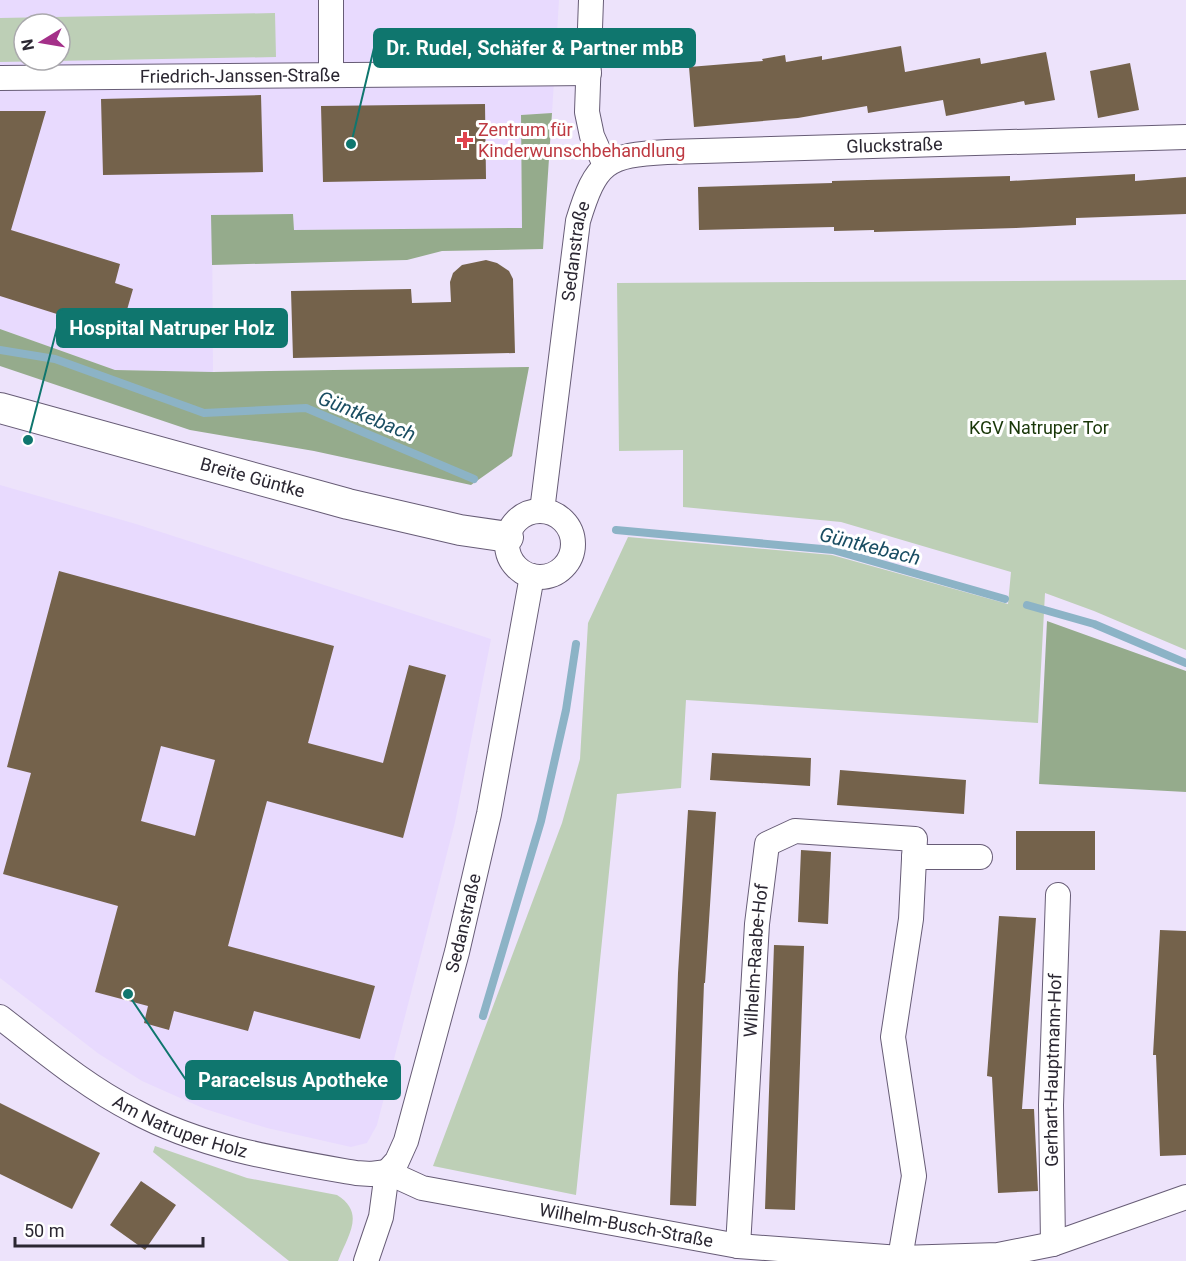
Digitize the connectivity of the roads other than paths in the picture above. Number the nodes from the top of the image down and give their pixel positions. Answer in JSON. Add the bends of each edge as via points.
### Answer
{"nodes":[{"id":1,"x":331,"y":0,"type":"edge"},
{"id":2,"x":591,"y":0,"type":"edge"},
{"id":3,"x":589,"y":73,"type":"junction"},
{"id":4,"x":331,"y":75,"type":"junction"},
{"id":5,"x":0,"y":78,"type":"edge"},
{"id":6,"x":1186,"y":137,"type":"edge"},
{"id":7,"x":605,"y":165,"type":"junction"},
{"id":8,"x":0,"y":408,"type":"edge"},
{"id":9,"x":542,"y":511,"type":"junction"},
{"id":10,"x":508,"y":537,"type":"junction"},
{"id":11,"x":532,"y":576,"type":"junction"},
{"id":12,"x":914,"y":857,"type":"junction"},
{"id":13,"x":980,"y":857,"type":"dead end"},
{"id":14,"x":1058,"y":895,"type":"dead end"},
{"id":15,"x":0,"y":1017,"type":"edge"},
{"id":16,"x":387,"y":1172,"type":"junction"},
{"id":17,"x":1186,"y":1197,"type":"edge"},
{"id":18,"x":1053,"y":1244,"type":"junction"},
{"id":19,"x":738,"y":1246,"type":"junction"},
{"id":20,"x":900,"y":1258,"type":"junction"},
{"id":21,"x":366,"y":1261,"type":"edge"}],
"edges":[{"from":1,"to":4,"type":"street"},
{"from":2,"to":3,"type":"street"},
{"from":3,"to":4,"type":"street","name":"Friedrich-Janssen-Straße"},
{"from":3,"to":7,"type":"street","via":[[587,112]]},
{"from":4,"to":5,"type":"street","name":"Friedrich-Janssen-Straße"},
{"from":6,"to":7,"type":"street","name":"Gluckstraße","via":[[667,152],[622,157]]},
{"from":7,"to":9,"type":"street","name":"Sedanstraße","via":[[588,189],[578,221]]},
{"from":8,"to":10,"type":"street","name":"Breite Güntke","via":[[348,504]]},
{"from":9,"to":10,"type":"street","via":[[527,514],[516,522]]},
{"from":9,"to":11,"type":"street","via":[[565,522],[572,532],[574,548],[560,571],[546,577]]},
{"from":10,"to":11,"type":"street","via":[[513,563]]},
{"from":11,"to":16,"type":"street","name":"Sedanstraße","via":[[489,814],[458,952],[406,1141]]},
{"from":12,"to":13,"type":"street"},
{"from":12,"to":19,"type":"street","name":"Wilhelm-Raabe-Hof","via":[[915,839],[795,831],[767,844],[757,924]]},
{"from":12,"to":20,"type":"street","via":[[911,919],[893,1038],[914,1176]]},
{"from":14,"to":18,"type":"street","name":"Gerhart-Hauptmann-Hof","via":[[1051,1105]]},
{"from":15,"to":16,"type":"street","name":"Am Natruper Holz","via":[[86,1083],[135,1112],[195,1138],[333,1169]]},
{"from":16,"to":19,"type":"street","name":"Wilhelm-Busch-Straße","via":[[422,1188]]},
{"from":16,"to":21,"type":"street","name":"Sedanstraße","via":[[381,1217]]},
{"from":17,"to":18,"type":"street","name":"Wilhelm-Busch-Straße"},
{"from":18,"to":20,"type":"street","name":"Wilhelm-Busch-Straße","via":[[998,1255]]},
{"from":19,"to":20,"type":"street","name":"Wilhelm-Busch-Straße"}]}
